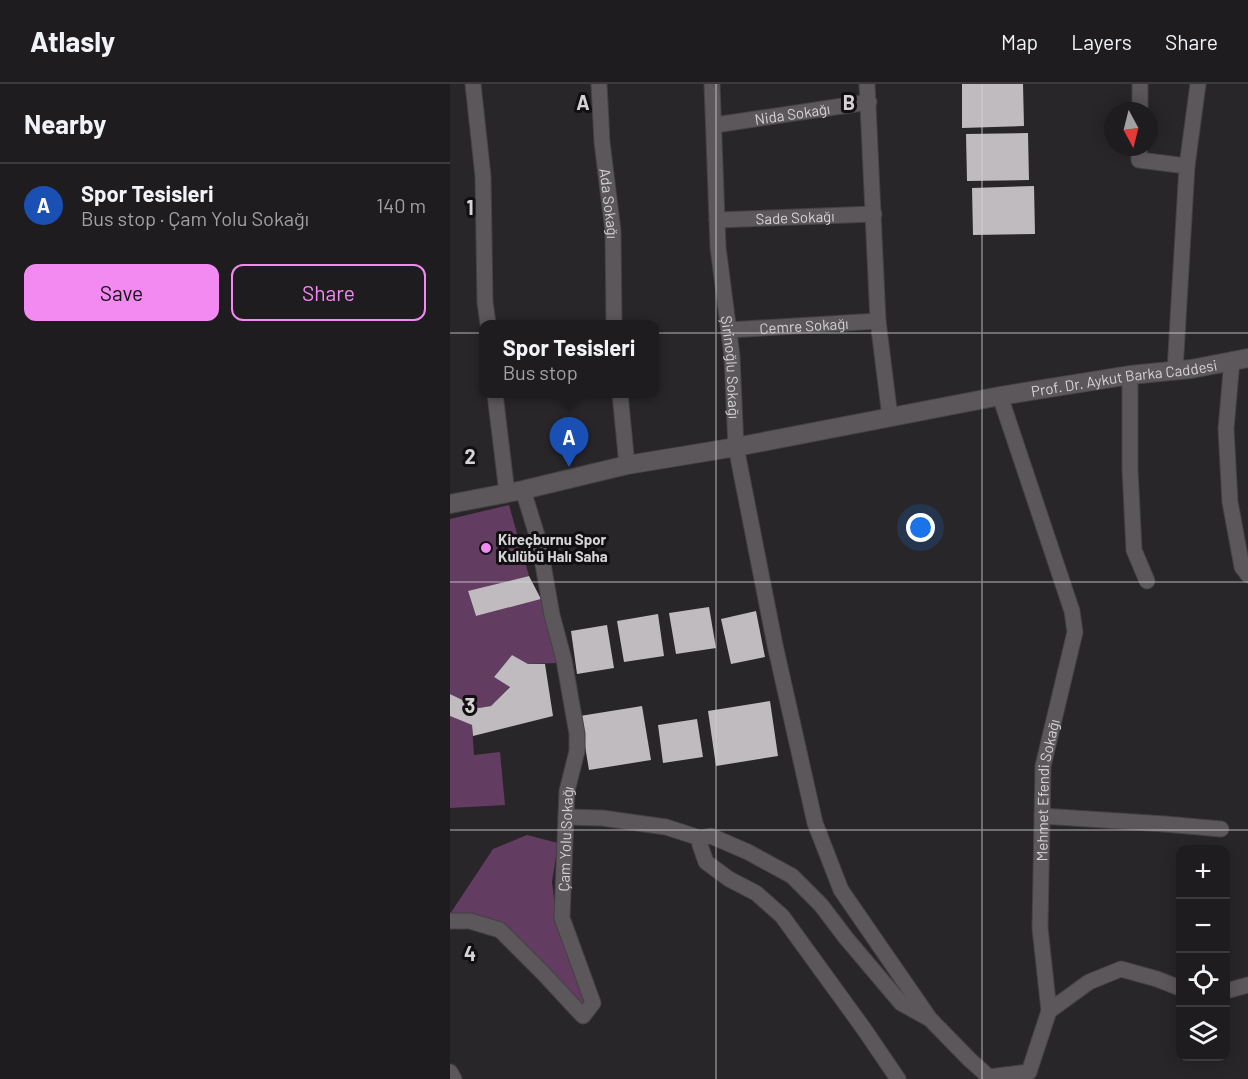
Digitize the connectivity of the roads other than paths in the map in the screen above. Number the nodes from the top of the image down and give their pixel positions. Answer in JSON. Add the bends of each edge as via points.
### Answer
{"nodes":[{"id":1,"x":473,"y":84,"type":"edge"},
{"id":2,"x":599,"y":84,"type":"edge"},
{"id":3,"x":712,"y":84,"type":"edge"},
{"id":4,"x":867,"y":84,"type":"edge"},
{"id":5,"x":1140,"y":84,"type":"edge"},
{"id":6,"x":1198,"y":84,"type":"edge"},
{"id":7,"x":868,"y":102,"type":"junction"},
{"id":8,"x":1140,"y":102,"type":"edge"},
{"id":9,"x":715,"y":125,"type":"junction"},
{"id":10,"x":1139,"y":156,"type":"edge"},
{"id":11,"x":1187,"y":166,"type":"junction"},
{"id":12,"x":874,"y":214,"type":"junction"},
{"id":13,"x":717,"y":220,"type":"junction"},
{"id":14,"x":487,"y":320,"type":"edge"},
{"id":15,"x":614,"y":320,"type":"edge"},
{"id":16,"x":878,"y":321,"type":"junction"},
{"id":17,"x":729,"y":330,"type":"junction"},
{"id":18,"x":1240,"y":359,"type":"edge"},
{"id":19,"x":1175,"y":371,"type":"junction"},
{"id":20,"x":1130,"y":375,"type":"junction"},
{"id":21,"x":1000,"y":396,"type":"junction"},
{"id":22,"x":496,"y":398,"type":"edge"},
{"id":23,"x":620,"y":398,"type":"edge"},
{"id":24,"x":891,"y":417,"type":"junction"},
{"id":25,"x":736,"y":447,"type":"junction"},
{"id":26,"x":627,"y":465,"type":"junction"},
{"id":27,"x":515,"y":492,"type":"junction"},
{"id":28,"x":450,"y":504,"type":"edge"},
{"id":29,"x":1248,"y":575,"type":"edge"},
{"id":30,"x":1147,"y":581,"type":"dead end"},
{"id":31,"x":1042,"y":816,"type":"junction"},
{"id":32,"x":566,"y":817,"type":"junction"},
{"id":33,"x":1221,"y":830,"type":"dead end"},
{"id":34,"x":700,"y":838,"type":"junction"},
{"id":35,"x":450,"y":921,"type":"edge"},
{"id":36,"x":1248,"y":985,"type":"edge"},
{"id":37,"x":1176,"y":986,"type":"edge"},
{"id":38,"x":1230,"y":990,"type":"edge"},
{"id":39,"x":1049,"y":1011,"type":"junction"},
{"id":40,"x":930,"y":1019,"type":"junction"},
{"id":41,"x":450,"y":1072,"type":"edge"},
{"id":42,"x":454,"y":1079,"type":"edge"},
{"id":43,"x":898,"y":1079,"type":"edge"}],
"edges":[{"from":1,"to":14,"type":"street","via":[[483,176]]},
{"from":2,"to":15,"type":"street","name":"Ada Sokağı","via":[[612,231]]},
{"from":3,"to":9,"type":"street","name":"Şirinoğlu Sokağı"},
{"from":4,"to":7,"type":"street"},
{"from":5,"to":8,"type":"street"},
{"from":6,"to":11,"type":"street"},
{"from":7,"to":9,"type":"street","name":"Nida Sokağı"},
{"from":7,"to":12,"type":"street"},
{"from":9,"to":13,"type":"street","name":"Şirinoğlu Sokağı"},
{"from":10,"to":11,"type":"street","via":[[1139,160]]},
{"from":11,"to":19,"type":"street"},
{"from":12,"to":13,"type":"street","name":"Sade Sokağı"},
{"from":12,"to":16,"type":"street"},
{"from":13,"to":17,"type":"street","name":"Şirinoğlu Sokağı"},
{"from":16,"to":17,"type":"street","name":"Cemre Sokağı"},
{"from":16,"to":24,"type":"street"},
{"from":17,"to":25,"type":"street","name":"Şirinoğlu Sokağı"},
{"from":18,"to":19,"type":"street","name":"Prof. Dr. Aykut Barka Caddesi"},
{"from":18,"to":29,"type":"street","via":[[1226,429],[1230,502],[1242,567]]},
{"from":19,"to":20,"type":"street","name":"Prof. Dr. Aykut Barka Caddesi"},
{"from":20,"to":21,"type":"street","name":"Prof. Dr. Aykut Barka Caddesi"},
{"from":20,"to":30,"type":"street","via":[[1134,550]]},
{"from":21,"to":24,"type":"street","name":"Prof. Dr. Aykut Barka Caddesi"},
{"from":21,"to":31,"type":"street","name":"Mehmet Efendi Sokağı","via":[[1072,611],[1075,632],[1043,766]]},
{"from":22,"to":27,"type":"street","name":"Çam Yolu Sokağı"},
{"from":23,"to":26,"type":"street"},
{"from":24,"to":25,"type":"street","name":"Prof. Dr. Aykut Barka Caddesi"},
{"from":25,"to":26,"type":"street","name":"Prof. Dr. Aykut Barka Caddesi"},
{"from":25,"to":40,"type":"street","name":"Şirinoğlu Sokağı","via":[[815,823],[841,891]]},
{"from":26,"to":27,"type":"street","name":"Prof. Dr. Aykut Barka Caddesi"},
{"from":27,"to":28,"type":"street","name":"Prof. Dr. Aykut Barka Caddesi"},
{"from":27,"to":32,"type":"street","name":"Çam Yolu Sokağı","via":[[539,542],[577,734]]},
{"from":31,"to":33,"type":"street"},
{"from":31,"to":39,"type":"street","name":"Mehmet Efendi Sokağı","via":[[1040,928]]},
{"from":32,"to":34,"type":"street","via":[[666,827]]},
{"from":32,"to":35,"type":"street","name":"Çam Yolu Sokağı","via":[[562,918],[592,1003],[583,1016],[500,930],[470,921]]},
{"from":34,"to":40,"type":"street","via":[[711,836],[792,876],[821,905],[901,1003]]},
{"from":34,"to":43,"type":"street","via":[[706,862],[756,893],[782,916]]},
{"from":36,"to":38,"type":"street"},
{"from":37,"to":39,"type":"street","via":[[1120,969],[1089,982]]},
{"from":39,"to":40,"type":"street","name":"Mehmet Efendi Sokağı","via":[[1029,1072],[989,1077]]},
{"from":41,"to":42,"type":"street"}]}
